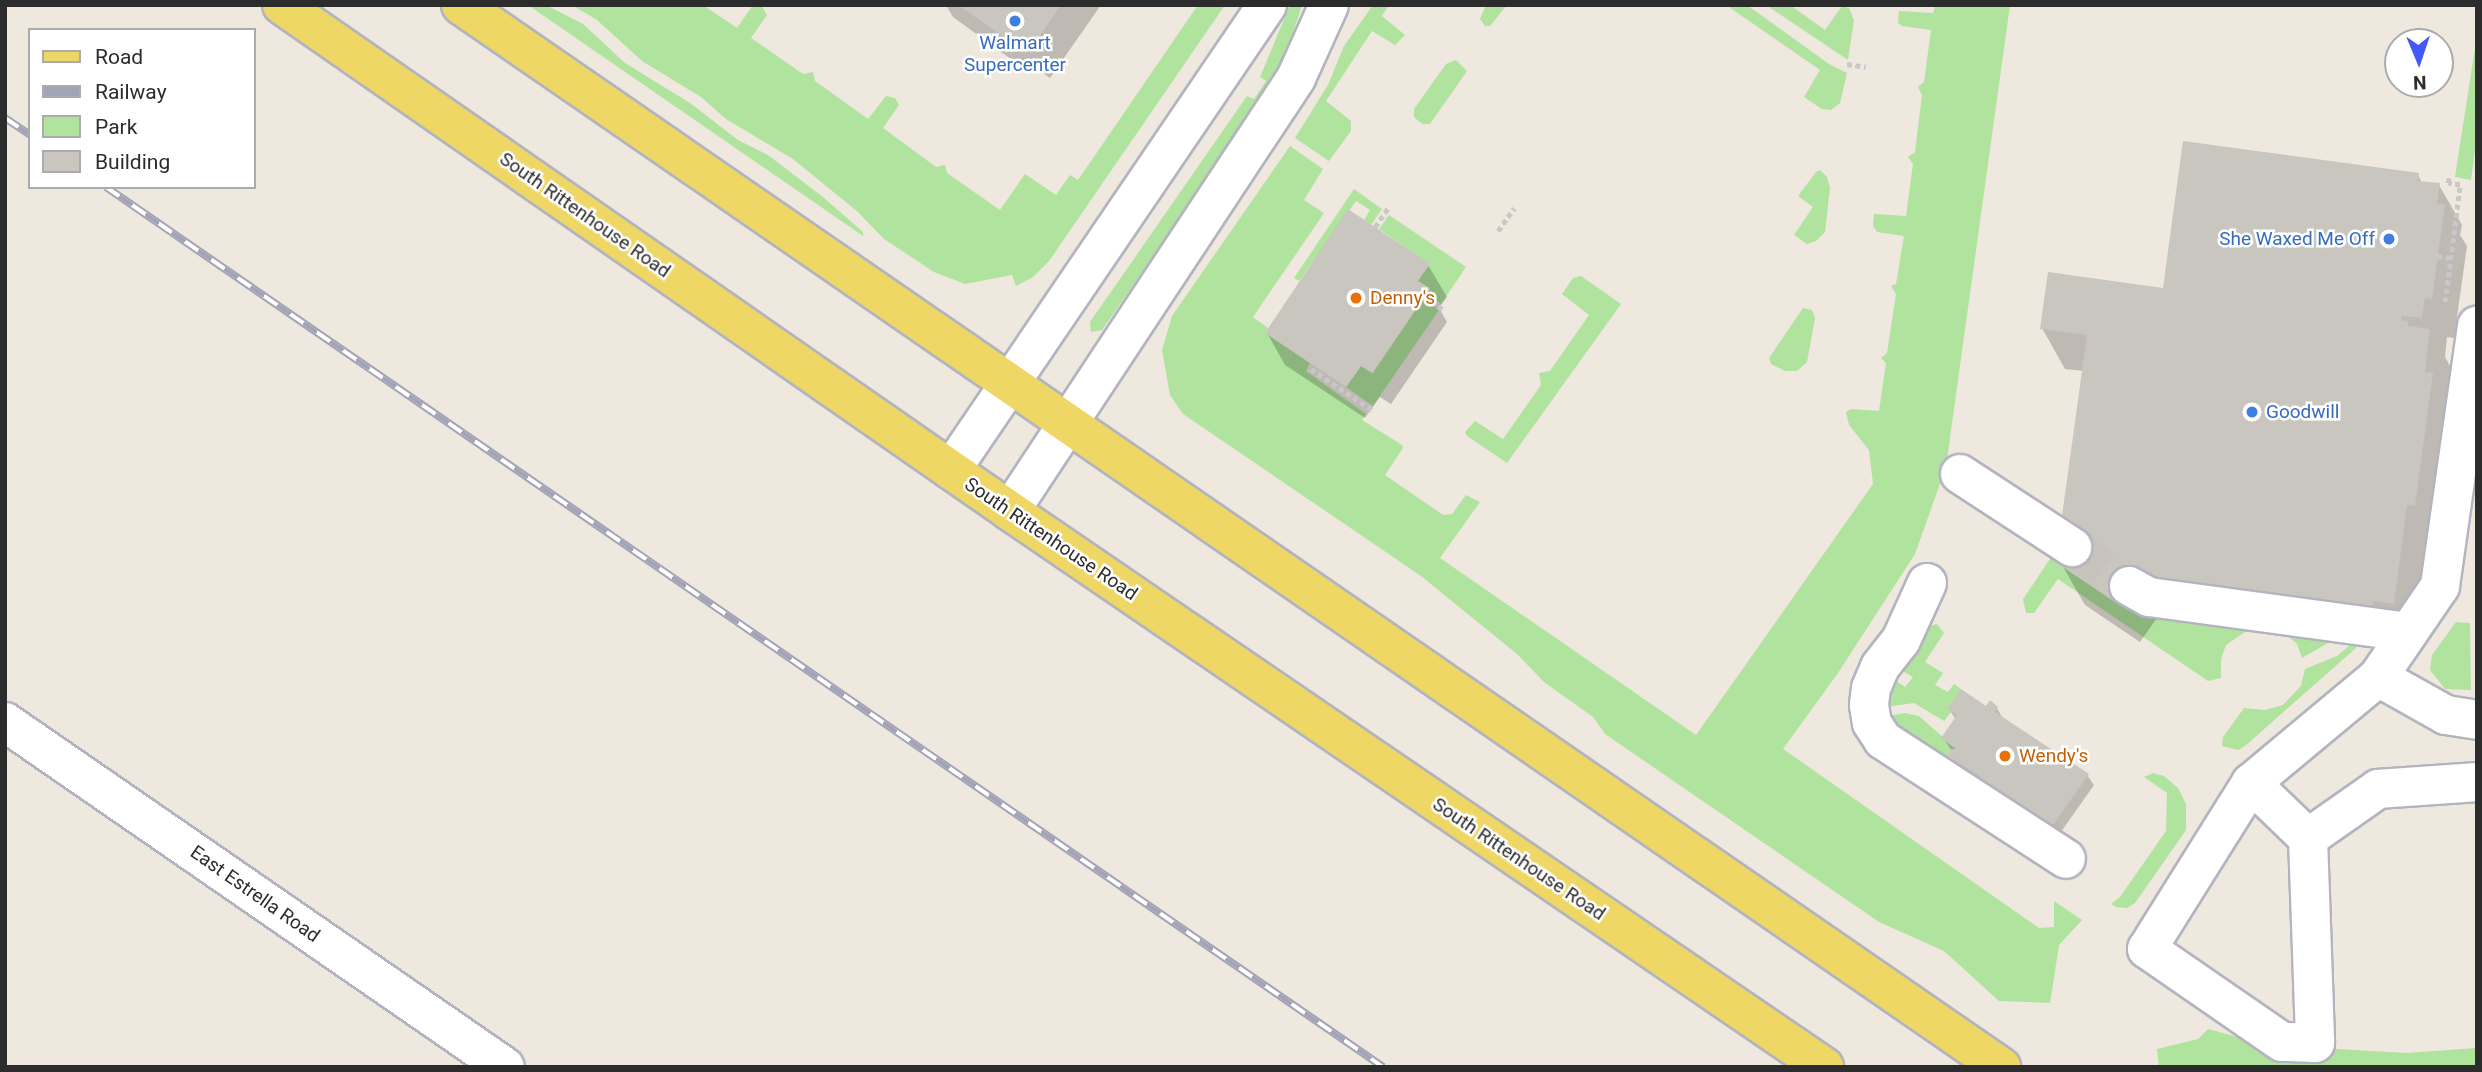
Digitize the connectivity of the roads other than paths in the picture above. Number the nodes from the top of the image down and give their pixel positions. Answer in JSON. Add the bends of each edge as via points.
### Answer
{"nodes":[{"id":1,"x":282,"y":5,"type":"edge"},
{"id":2,"x":461,"y":5,"type":"edge"},
{"id":3,"x":1267,"y":5,"type":"edge"},
{"id":4,"x":1329,"y":5,"type":"edge"},
{"id":5,"x":2477,"y":326,"type":"edge"},
{"id":6,"x":1010,"y":382,"type":"junction"},
{"id":7,"x":1069,"y":422,"type":"junction"},
{"id":8,"x":951,"y":470,"type":"junction"},
{"id":9,"x":1960,"y":474,"type":"dead end"},
{"id":10,"x":1010,"y":511,"type":"junction"},
{"id":11,"x":2072,"y":547,"type":"tunnel mouth"},
{"id":12,"x":1927,"y":583,"type":"dead end"},
{"id":13,"x":2129,"y":586,"type":"tunnel mouth"},
{"id":14,"x":2409,"y":632,"type":"junction"},
{"id":15,"x":2378,"y":677,"type":"junction"},
{"id":16,"x":2477,"y":720,"type":"edge"},
{"id":17,"x":5,"y":722,"type":"edge"},
{"id":18,"x":2477,"y":782,"type":"edge"},
{"id":19,"x":2251,"y":783,"type":"junction"},
{"id":20,"x":2308,"y":838,"type":"junction"},
{"id":21,"x":2066,"y":859,"type":"dead end"},
{"id":22,"x":505,"y":1067,"type":"edge"},
{"id":23,"x":1824,"y":1067,"type":"edge"},
{"id":24,"x":2001,"y":1067,"type":"edge"}],
"edges":[{"from":1,"to":8,"type":"main road","name":"South Rittenhouse Road"},
{"from":2,"to":6,"type":"main road"},
{"from":3,"to":6,"type":"street"},
{"from":4,"to":7,"type":"street","via":[[1297,78]]},
{"from":5,"to":14,"type":"street","via":[[2440,586]]},
{"from":6,"to":7,"type":"main road"},
{"from":6,"to":8,"type":"street"},
{"from":7,"to":10,"type":"street"},
{"from":7,"to":24,"type":"main road"},
{"from":8,"to":10,"type":"main road","name":"South Rittenhouse Road"},
{"from":9,"to":11,"type":"street"},
{"from":10,"to":23,"type":"main road","name":"South Rittenhouse Road"},
{"from":12,"to":21,"type":"street","via":[[1901,640],[1871,688],[1872,723],[1883,740]]},
{"from":13,"to":14,"type":"street","via":[[2149,597]]},
{"from":14,"to":15,"type":"street"},
{"from":15,"to":16,"type":"street","via":[[2446,715]]},
{"from":15,"to":19,"type":"street"},
{"from":17,"to":22,"type":"street","name":"East Estrella Road"},
{"from":18,"to":20,"type":"street","via":[[2378,789]]},
{"from":19,"to":20,"type":"street"},
{"from":19,"to":20,"type":"street","via":[[2147,949],[2282,1042],[2315,1043]]}]}
